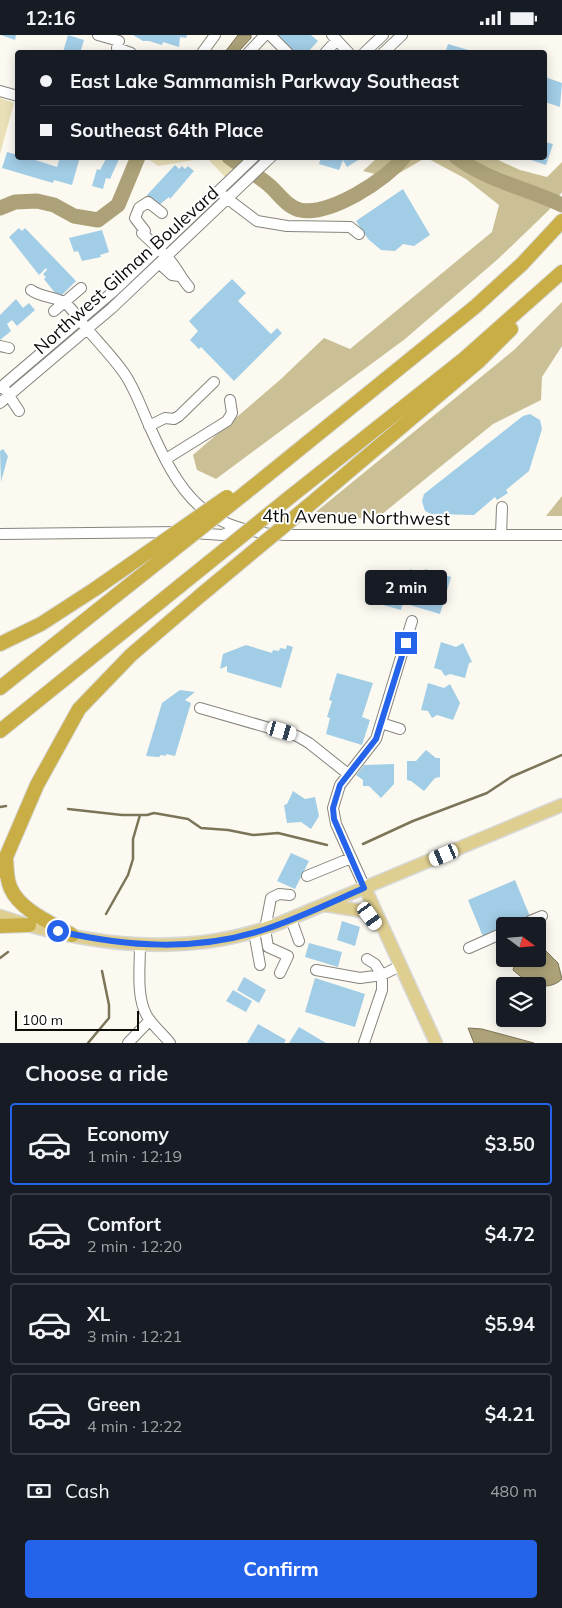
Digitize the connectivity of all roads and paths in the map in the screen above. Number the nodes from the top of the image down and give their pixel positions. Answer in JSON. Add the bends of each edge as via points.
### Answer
{"nodes":[{"id":1,"x":98,"y":35,"type":"edge"},
{"id":2,"x":215,"y":35,"type":"edge"},
{"id":3,"x":265,"y":35,"type":"edge"},
{"id":4,"x":270,"y":35,"type":"edge"},
{"id":5,"x":383,"y":35,"type":"edge"},
{"id":6,"x":402,"y":35,"type":"edge"},
{"id":7,"x":335,"y":38,"type":"edge"},
{"id":8,"x":118,"y":44,"type":"edge"},
{"id":9,"x":204,"y":50,"type":"edge"},
{"id":10,"x":251,"y":50,"type":"edge"},
{"id":11,"x":285,"y":50,"type":"edge"},
{"id":12,"x":326,"y":50,"type":"edge"},
{"id":13,"x":346,"y":50,"type":"edge"},
{"id":14,"x":367,"y":50,"type":"edge"},
{"id":15,"x":390,"y":50,"type":"edge"},
{"id":16,"x":0,"y":91,"type":"edge"},
{"id":17,"x":15,"y":95,"type":"edge"},
{"id":18,"x":251,"y":160,"type":"edge"},
{"id":19,"x":269,"y":160,"type":"edge"},
{"id":20,"x":218,"y":191,"type":"junction"},
{"id":21,"x":228,"y":199,"type":"junction"},
{"id":22,"x":162,"y":213,"type":"dead end"},
{"id":23,"x":559,"y":225,"type":"edge"},
{"id":24,"x":359,"y":234,"type":"dead end"},
{"id":25,"x":158,"y":249,"type":"junction"},
{"id":26,"x":163,"y":260,"type":"junction"},
{"id":27,"x":148,"y":274,"type":"junction"},
{"id":28,"x":560,"y":274,"type":"edge"},
{"id":29,"x":189,"y":287,"type":"dead end"},
{"id":30,"x":81,"y":288,"type":"dead end"},
{"id":31,"x":31,"y":290,"type":"dead end"},
{"id":32,"x":64,"y":302,"type":"junction"},
{"id":33,"x":54,"y":311,"type":"dead end"},
{"id":34,"x":80,"y":321,"type":"junction"},
{"id":35,"x":88,"y":330,"type":"junction"},
{"id":36,"x":214,"y":382,"type":"dead end"},
{"id":37,"x":1,"y":386,"type":"edge"},
{"id":38,"x":10,"y":396,"type":"junction"},
{"id":39,"x":230,"y":400,"type":"dead end"},
{"id":40,"x":0,"y":403,"type":"edge"},
{"id":41,"x":19,"y":411,"type":"dead end"},
{"id":42,"x":150,"y":426,"type":"junction"},
{"id":43,"x":166,"y":459,"type":"junction"},
{"id":44,"x":240,"y":493,"type":"junction"},
{"id":45,"x":502,"y":507,"type":"dead end"},
{"id":46,"x":237,"y":528,"type":"junction"},
{"id":47,"x":0,"y":535,"type":"edge"},
{"id":48,"x":501,"y":535,"type":"junction"},
{"id":49,"x":562,"y":535,"type":"edge"},
{"id":50,"x":412,"y":621,"type":"dead end"},
{"id":51,"x":0,"y":644,"type":"edge"},
{"id":52,"x":0,"y":688,"type":"edge"},
{"id":53,"x":200,"y":708,"type":"dead end"},
{"id":54,"x":381,"y":723,"type":"junction"},
{"id":55,"x":400,"y":729,"type":"dead end"},
{"id":56,"x":0,"y":731,"type":"edge"},
{"id":57,"x":348,"y":774,"type":"junction"},
{"id":58,"x":562,"y":805,"type":"edge"},
{"id":59,"x":9,"y":852,"type":"junction"},
{"id":60,"x":351,"y":858,"type":"junction"},
{"id":61,"x":0,"y":871,"type":"edge"},
{"id":62,"x":308,"y":876,"type":"dead end"},
{"id":63,"x":364,"y":888,"type":"junction"},
{"id":64,"x":290,"y":895,"type":"dead end"},
{"id":65,"x":324,"y":905,"type":"junction"},
{"id":66,"x":0,"y":916,"type":"edge"},
{"id":67,"x":290,"y":919,"type":"junction"},
{"id":68,"x":29,"y":925,"type":"junction"},
{"id":69,"x":0,"y":926,"type":"edge"},
{"id":70,"x":259,"y":931,"type":"junction"},
{"id":71,"x":72,"y":935,"type":"junction"},
{"id":72,"x":496,"y":936,"type":"edge"},
{"id":73,"x":496,"y":940,"type":"edge"},
{"id":74,"x":300,"y":941,"type":"dead end"},
{"id":75,"x":389,"y":943,"type":"junction"},
{"id":76,"x":140,"y":945,"type":"junction"},
{"id":77,"x":367,"y":959,"type":"dead end"},
{"id":78,"x":260,"y":965,"type":"dead end"},
{"id":79,"x":400,"y":966,"type":"junction"},
{"id":80,"x":316,"y":970,"type":"dead end"},
{"id":81,"x":280,"y":973,"type":"dead end"},
{"id":82,"x":382,"y":975,"type":"junction"},
{"id":83,"x":150,"y":1020,"type":"junction"},
{"id":84,"x":128,"y":1043,"type":"edge"},
{"id":85,"x":170,"y":1043,"type":"edge"},
{"id":86,"x":364,"y":1043,"type":"edge"},
{"id":87,"x":436,"y":1043,"type":"edge"}],
"edges":[{"from":1,"to":8,"type":"street"},
{"from":2,"to":9,"type":"street"},
{"from":3,"to":10,"type":"street"},
{"from":4,"to":11,"type":"street"},
{"from":5,"to":14,"type":"street"},
{"from":6,"to":15,"type":"street"},
{"from":7,"to":12,"type":"street"},
{"from":7,"to":13,"type":"street"},
{"from":16,"to":17,"type":"street"},
{"from":18,"to":20,"type":"street","name":"Northwest Gilman Boulevard"},
{"from":19,"to":21,"type":"street","name":"Northwest Gilman Boulevard"},
{"from":20,"to":21,"type":"street"},
{"from":20,"to":25,"type":"street","name":"Northwest Gilman Boulevard"},
{"from":21,"to":24,"type":"street","via":[[258,221],[287,226],[350,227]]},
{"from":21,"to":26,"type":"street","name":"Northwest Gilman Boulevard"},
{"from":22,"to":25,"type":"street","via":[[148,202],[139,208],[135,218]]},
{"from":23,"to":44,"type":"highway","via":[[476,306]]},
{"from":25,"to":27,"type":"street","via":[[164,255]]},
{"from":25,"to":34,"type":"street","name":"Northwest Gilman Boulevard"},
{"from":26,"to":27,"type":"street","name":"Northwest Gilman Boulevard"},
{"from":26,"to":29,"type":"street","via":[[172,275],[179,276]]},
{"from":27,"to":35,"type":"street","name":"Northwest Gilman Boulevard"},
{"from":28,"to":56,"type":"highway","bridge":true,"via":[[464,359]]},
{"from":28,"to":59,"type":"highway","bridge":true,"via":[[478,363],[144,642],[79,709],[16,832]]},
{"from":30,"to":32,"type":"street"},
{"from":31,"to":32,"type":"street","via":[[38,296]]},
{"from":32,"to":33,"type":"street"},
{"from":32,"to":34,"type":"street","name":"4th Avenue Northwest"},
{"from":34,"to":35,"type":"street","name":"4th Avenue Northwest"},
{"from":34,"to":37,"type":"street","name":"Northwest Gilman Boulevard"},
{"from":35,"to":38,"type":"street","name":"Northwest Gilman Boulevard"},
{"from":35,"to":42,"type":"street","name":"4th Avenue Northwest","via":[[124,373]]},
{"from":36,"to":42,"type":"street","via":[[176,418],[165,418]]},
{"from":37,"to":38,"type":"street"},
{"from":38,"to":40,"type":"street","name":"Northwest Gilman Boulevard"},
{"from":38,"to":41,"type":"street"},
{"from":39,"to":43,"type":"street","via":[[232,413],[227,421]]},
{"from":42,"to":43,"type":"street","name":"4th Avenue Northwest"},
{"from":43,"to":46,"type":"street","name":"4th Avenue Northwest","via":[[176,480],[194,502],[212,516]]},
{"from":44,"to":51,"type":"highway","bridge":true,"via":[[42,624]]},
{"from":44,"to":52,"type":"highway","bridge":true},
{"from":45,"to":48,"type":"street"},
{"from":46,"to":47,"type":"street","via":[[223,535],[146,531]]},
{"from":46,"to":48,"type":"street","name":"4th Avenue Northwest","via":[[286,535]]},
{"from":48,"to":49,"type":"street","name":"4th Avenue Northwest"},
{"from":50,"to":54,"type":"street"},
{"from":53,"to":57,"type":"street","via":[[297,736]]},
{"from":54,"to":55,"type":"street"},
{"from":54,"to":57,"type":"street","via":[[373,744]]},
{"from":57,"to":60,"type":"street","via":[[338,790],[333,814]]},
{"from":58,"to":63,"type":"main road"},
{"from":59,"to":61,"type":"highway"},
{"from":59,"to":71,"type":"highway","via":[[9,883],[15,896],[30,910]]},
{"from":60,"to":62,"type":"street"},
{"from":60,"to":63,"type":"street"},
{"from":63,"to":65,"type":"main road"},
{"from":63,"to":75,"type":"main road"},
{"from":64,"to":70,"type":"street","via":[[279,894],[271,898]]},
{"from":65,"to":67,"type":"main road"},
{"from":65,"to":75,"type":"main road","via":[[363,911]]},
{"from":66,"to":68,"type":"main road"},
{"from":67,"to":70,"type":"main road"},
{"from":67,"to":74,"type":"street"},
{"from":68,"to":69,"type":"highway"},
{"from":68,"to":71,"type":"main road"},
{"from":70,"to":76,"type":"main road","via":[[196,943]]},
{"from":70,"to":78,"type":"street"},
{"from":70,"to":81,"type":"street","via":[[268,947],[288,956]]},
{"from":71,"to":76,"type":"main road"},
{"from":72,"to":73,"type":"street","via":[[469,950]]},
{"from":75,"to":79,"type":"main road"},
{"from":76,"to":83,"type":"street","via":[[142,1003]]},
{"from":77,"to":82,"type":"street","via":[[375,963]]},
{"from":79,"to":82,"type":"street"},
{"from":79,"to":87,"type":"main road"},
{"from":80,"to":82,"type":"street","via":[[360,978]]},
{"from":82,"to":86,"type":"street","via":[[382,990]]},
{"from":83,"to":84,"type":"street"},
{"from":83,"to":85,"type":"street"}]}
